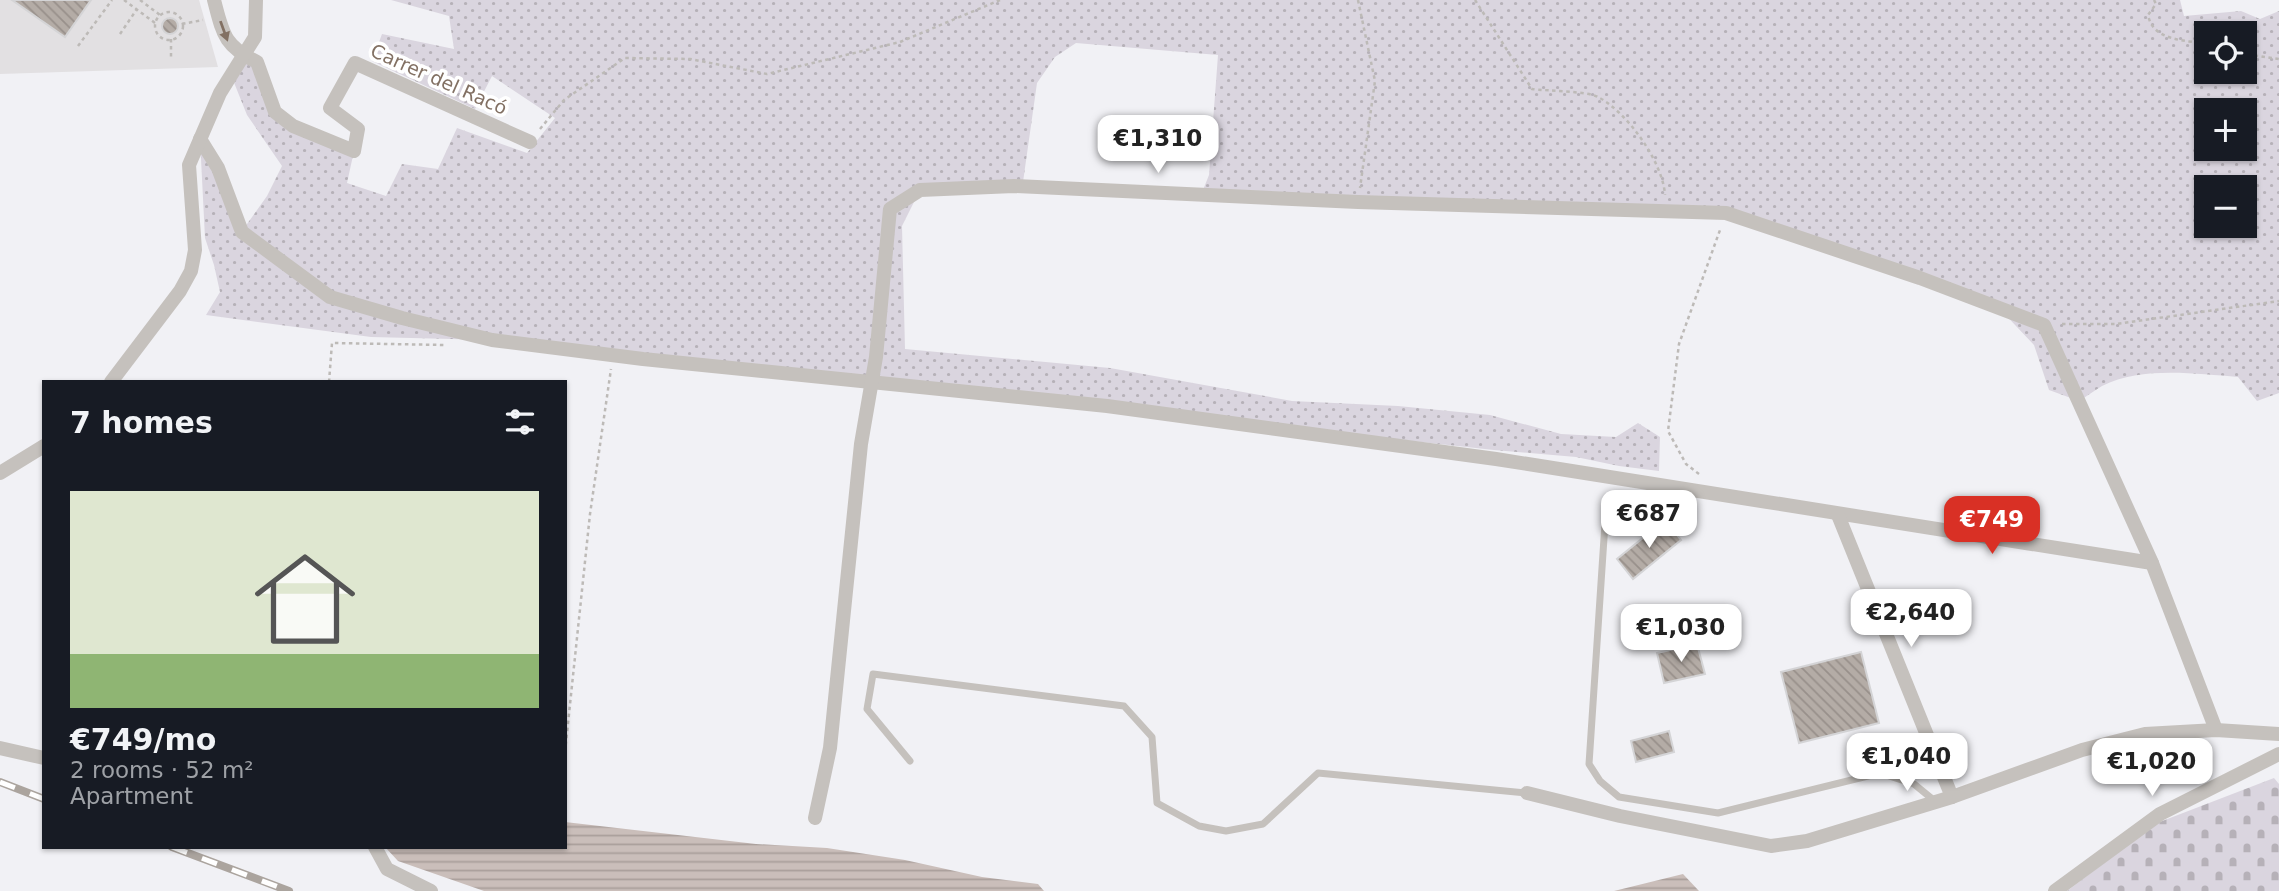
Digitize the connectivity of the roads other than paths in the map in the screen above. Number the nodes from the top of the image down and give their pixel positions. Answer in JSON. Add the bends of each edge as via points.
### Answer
{"nodes":[{"id":1,"x":214,"y":0,"type":"edge"},
{"id":2,"x":256,"y":0,"type":"edge"},
{"id":3,"x":243,"y":56,"type":"junction"},
{"id":4,"x":200,"y":139,"type":"junction"},
{"id":5,"x":530,"y":142,"type":"road end"},
{"id":6,"x":113,"y":380,"type":"edge"},
{"id":7,"x":872,"y":381,"type":"junction"},
{"id":8,"x":42,"y":447,"type":"edge"},
{"id":9,"x":0,"y":473,"type":"edge"},
{"id":10,"x":1838,"y":514,"type":"junction"},
{"id":11,"x":1605,"y":523,"type":"dead end"},
{"id":12,"x":2152,"y":563,"type":"junction"},
{"id":13,"x":2216,"y":730,"type":"junction"},
{"id":14,"x":2279,"y":734,"type":"edge"},
{"id":15,"x":0,"y":748,"type":"edge"},
{"id":16,"x":2279,"y":754,"type":"edge"},
{"id":17,"x":42,"y":758,"type":"edge"},
{"id":18,"x":909,"y":761,"type":"dead end"},
{"id":19,"x":1527,"y":793,"type":"joint"},
{"id":20,"x":1952,"y":797,"type":"junction"},
{"id":21,"x":1937,"y":802,"type":"junction"},
{"id":22,"x":815,"y":818,"type":"dead end"},
{"id":23,"x":376,"y":849,"type":"edge"},
{"id":24,"x":430,"y":891,"type":"edge"},
{"id":25,"x":2054,"y":891,"type":"edge"}],
"edges":[{"from":1,"to":3,"type":"street","one_way":true,"via":[[228,43]]},
{"from":2,"to":3,"type":"street","via":[[255,37]]},
{"from":3,"to":4,"type":"street"},
{"from":3,"to":5,"type":"street","name":"Carrer del Racó","via":[[257,62],[275,112],[293,126],[354,151],[358,130],[330,108],[355,63]]},
{"from":4,"to":6,"type":"street","via":[[189,165],[195,250],[191,271]]},
{"from":4,"to":7,"type":"street","via":[[218,168],[242,232],[330,298],[492,340]]},
{"from":7,"to":10,"type":"street","via":[[1135,410],[1496,459]]},
{"from":7,"to":12,"type":"street","via":[[890,209],[920,190],[1014,186],[1726,213],[2044,325]]},
{"from":7,"to":22,"type":"street","via":[[861,444],[830,748]]},
{"from":8,"to":9,"type":"street"},
{"from":10,"to":12,"type":"street"},
{"from":10,"to":20,"type":"street"},
{"from":11,"to":21,"type":"lane","via":[[1589,764],[1609,789],[1619,797],[1718,813],[1880,773],[1914,784]]},
{"from":12,"to":13,"type":"street"},
{"from":13,"to":14,"type":"street"},
{"from":13,"to":20,"type":"street","via":[[2145,734],[2082,750]]},
{"from":15,"to":17,"type":"street"},
{"from":16,"to":25,"type":"street","via":[[2160,814]]},
{"from":18,"to":19,"type":"lane","via":[[867,709],[873,674],[1124,706],[1153,737],[1157,803],[1199,826],[1226,831],[1263,824],[1318,773]]},
{"from":19,"to":21,"type":"street","via":[[1771,846],[1807,841]]},
{"from":20,"to":21,"type":"street"},
{"from":23,"to":24,"type":"street","via":[[387,869]]}]}
